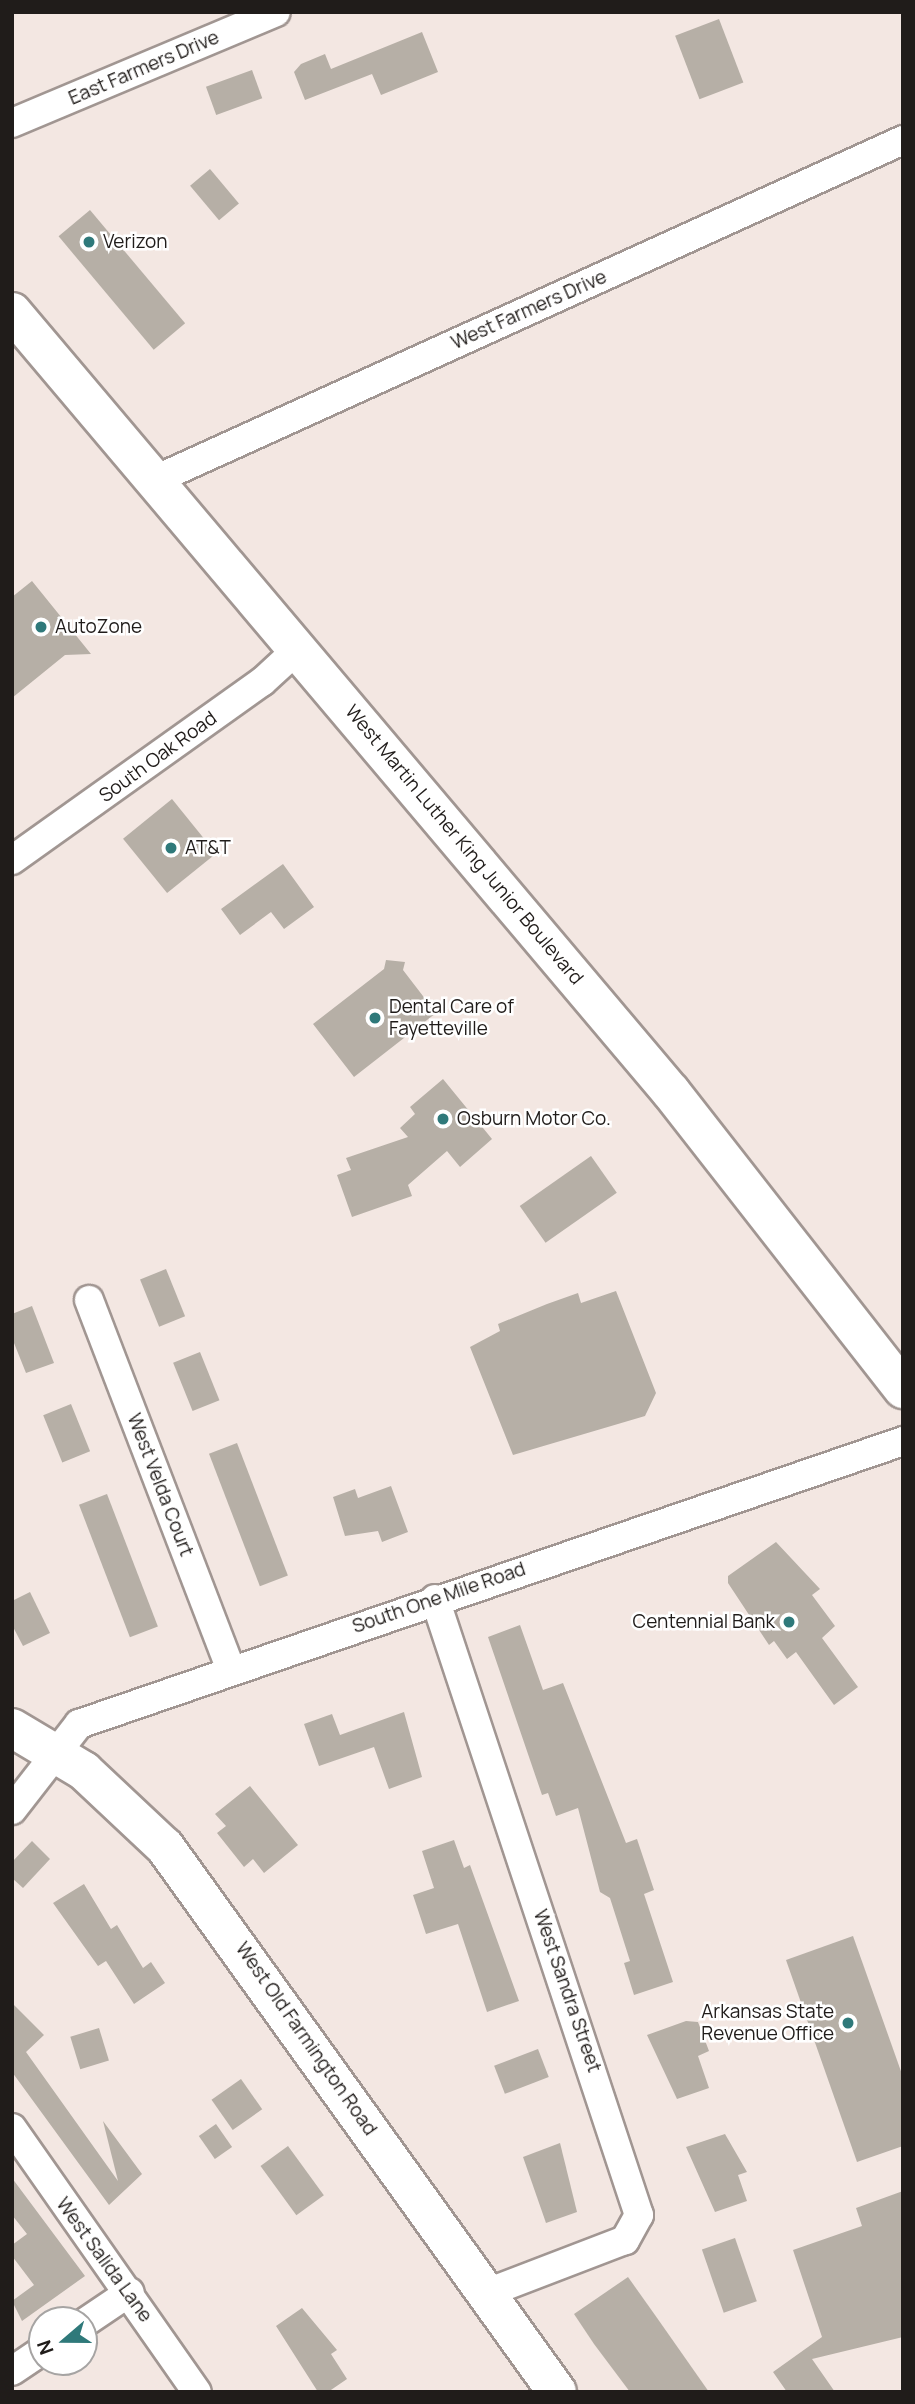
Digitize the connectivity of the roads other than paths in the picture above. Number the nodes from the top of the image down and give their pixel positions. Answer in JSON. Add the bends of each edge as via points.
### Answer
{"nodes":[{"id":1,"x":276,"y":12,"type":"edge"},
{"id":2,"x":12,"y":123,"type":"edge"},
{"id":3,"x":903,"y":140,"type":"edge"},
{"id":4,"x":12,"y":312,"type":"edge"},
{"id":5,"x":155,"y":480,"type":"junction"},
{"id":6,"x":299,"y":648,"type":"junction"},
{"id":7,"x":12,"y":860,"type":"edge"},
{"id":8,"x":89,"y":1300,"type":"dead end"},
{"id":9,"x":903,"y":1389,"type":"edge"},
{"id":10,"x":903,"y":1441,"type":"edge"},
{"id":11,"x":435,"y":1599,"type":"junction"},
{"id":12,"x":231,"y":1670,"type":"junction"},
{"id":13,"x":12,"y":1728,"type":"edge"},
{"id":14,"x":55,"y":1751,"type":"junction"},
{"id":15,"x":12,"y":1810,"type":"edge"},
{"id":16,"x":12,"y":2128,"type":"edge"},
{"id":17,"x":130,"y":2292,"type":"junction"},
{"id":18,"x":487,"y":2293,"type":"junction"},
{"id":19,"x":98,"y":2314,"type":"edge"},
{"id":20,"x":28,"y":2360,"type":"edge"},
{"id":21,"x":12,"y":2371,"type":"edge"},
{"id":22,"x":197,"y":2392,"type":"edge"},
{"id":23,"x":557,"y":2392,"type":"edge"}],
"edges":[{"from":1,"to":2,"type":"street","name":"East Farmers Drive"},
{"from":3,"to":5,"type":"street","name":"West Farmers Drive"},
{"from":4,"to":5,"type":"main road","name":"West Martin Luther King Junior Boulevard"},
{"from":5,"to":6,"type":"main road","name":"West Martin Luther King Junior Boulevard"},
{"from":6,"to":7,"type":"street","name":"South Oak Road","via":[[262,682]]},
{"from":6,"to":9,"type":"main road","name":"West Martin Luther King Junior Boulevard","via":[[671,1092]]},
{"from":8,"to":12,"type":"street","name":"West Velda Court"},
{"from":10,"to":11,"type":"street","name":"South One Mile Road"},
{"from":11,"to":12,"type":"street","name":"South One Mile Road"},
{"from":11,"to":18,"type":"street","name":"West Sandra Street","via":[[639,2215],[625,2240]]},
{"from":12,"to":14,"type":"street","name":"South One Mile Road","via":[[79,1724]]},
{"from":13,"to":14,"type":"main road","name":"West Old Farmington Road"},
{"from":14,"to":15,"type":"street","name":"South One Mile Road"},
{"from":14,"to":18,"type":"main road","name":"West Old Farmington Road","via":[[127,1809],[204,1895]]},
{"from":16,"to":17,"type":"street","name":"West Salida Lane"},
{"from":17,"to":19,"type":"street"},
{"from":17,"to":22,"type":"street","name":"West Salida Lane"},
{"from":18,"to":23,"type":"main road","name":"West Old Farmington Road"},
{"from":20,"to":21,"type":"street"}]}
